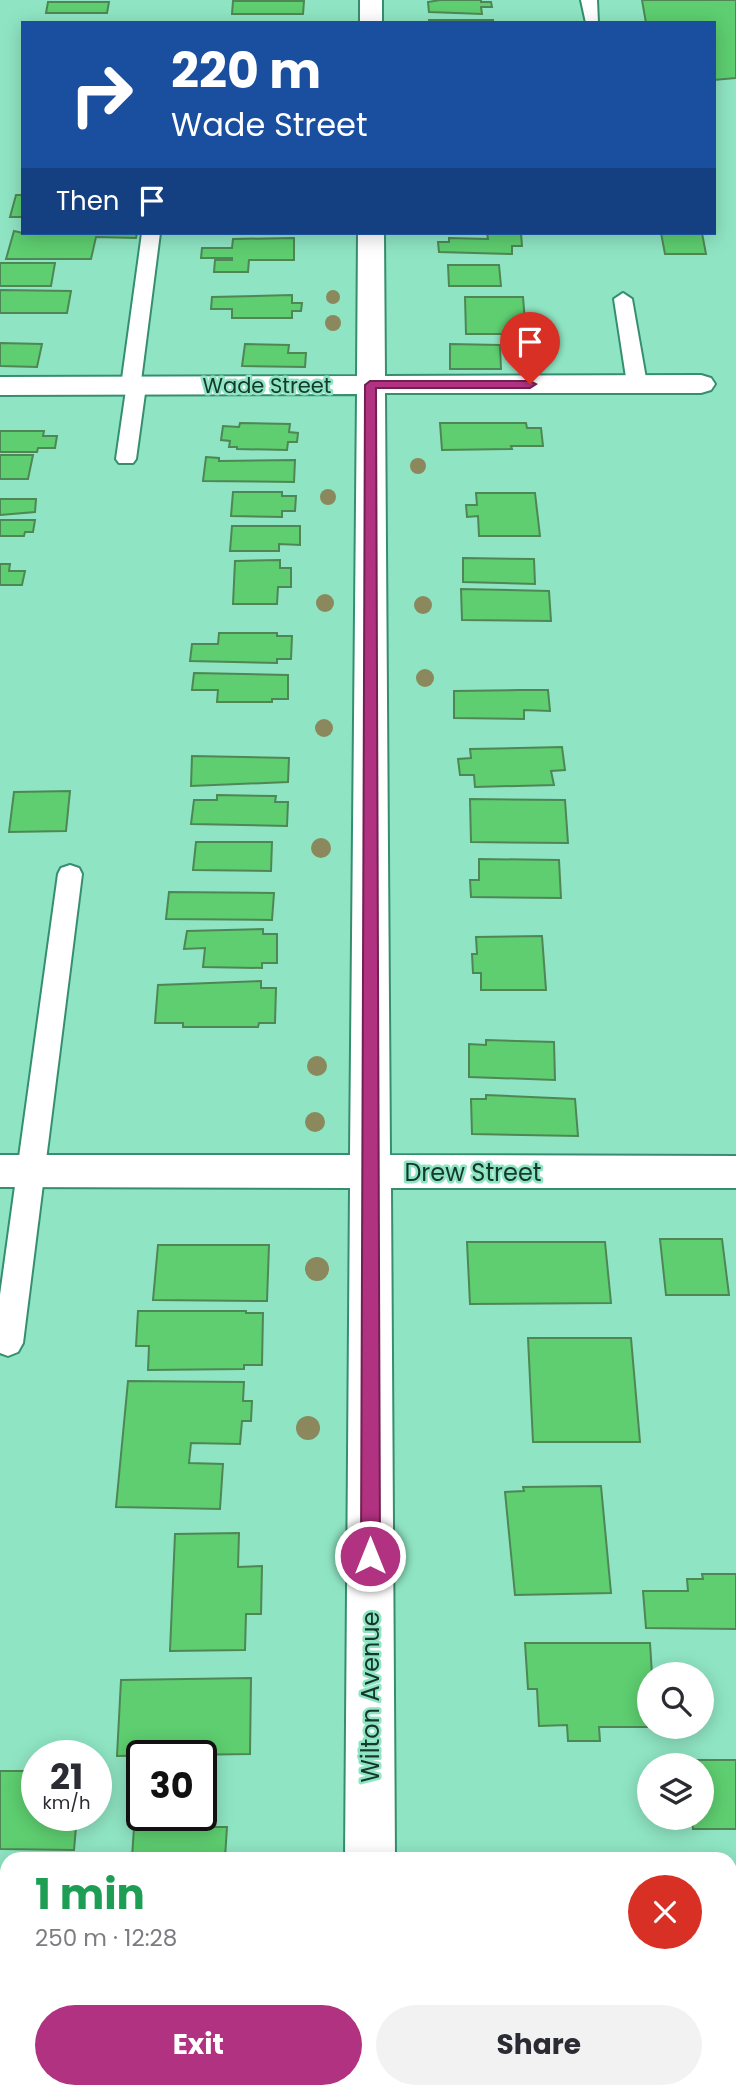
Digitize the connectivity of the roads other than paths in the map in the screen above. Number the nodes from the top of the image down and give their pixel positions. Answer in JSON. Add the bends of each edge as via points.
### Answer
{"nodes":[{"id":1,"x":371,"y":0,"type":"edge"},
{"id":2,"x":589,"y":0,"type":"edge"},
{"id":3,"x":592,"y":20,"type":"dead end"},
{"id":4,"x":371,"y":21,"type":"edge"},
{"id":5,"x":151,"y":235,"type":"edge"},
{"id":6,"x":371,"y":235,"type":"edge"},
{"id":7,"x":623,"y":299,"type":"dead end"},
{"id":8,"x":636,"y":384,"type":"junction"},
{"id":9,"x":701,"y":384,"type":"dead end"},
{"id":10,"x":370,"y":385,"type":"junction"},
{"id":11,"x":0,"y":386,"type":"edge"},
{"id":12,"x":133,"y":386,"type":"junction"},
{"id":13,"x":126,"y":459,"type":"dead end"},
{"id":14,"x":70,"y":874,"type":"dead end"},
{"id":15,"x":15,"y":1171,"type":"edge"},
{"id":16,"x":370,"y":1171,"type":"junction"},
{"id":17,"x":736,"y":1172,"type":"edge"},
{"id":18,"x":8,"y":1343,"type":"dead end"},
{"id":19,"x":370,"y":1852,"type":"edge"}],
"edges":[{"from":1,"to":4,"type":"street"},
{"from":2,"to":3,"type":"lane"},
{"from":5,"to":12,"type":"lane"},
{"from":6,"to":10,"type":"street","name":"Wilton Avenue"},
{"from":7,"to":8,"type":"lane"},
{"from":8,"to":9,"type":"street","name":"Wade Street"},
{"from":8,"to":10,"type":"street","name":"Wade Street"},
{"from":10,"to":12,"type":"street","name":"Wade Street"},
{"from":10,"to":16,"type":"street","name":"Wilton Avenue"},
{"from":11,"to":12,"type":"street","name":"Wade Street"},
{"from":12,"to":13,"type":"lane"},
{"from":14,"to":15,"type":"lane"},
{"from":15,"to":16,"type":"street","name":"Drew Street"},
{"from":15,"to":18,"type":"lane"},
{"from":16,"to":17,"type":"street","name":"Drew Street"},
{"from":16,"to":19,"type":"street","name":"Wilton Avenue"}]}
